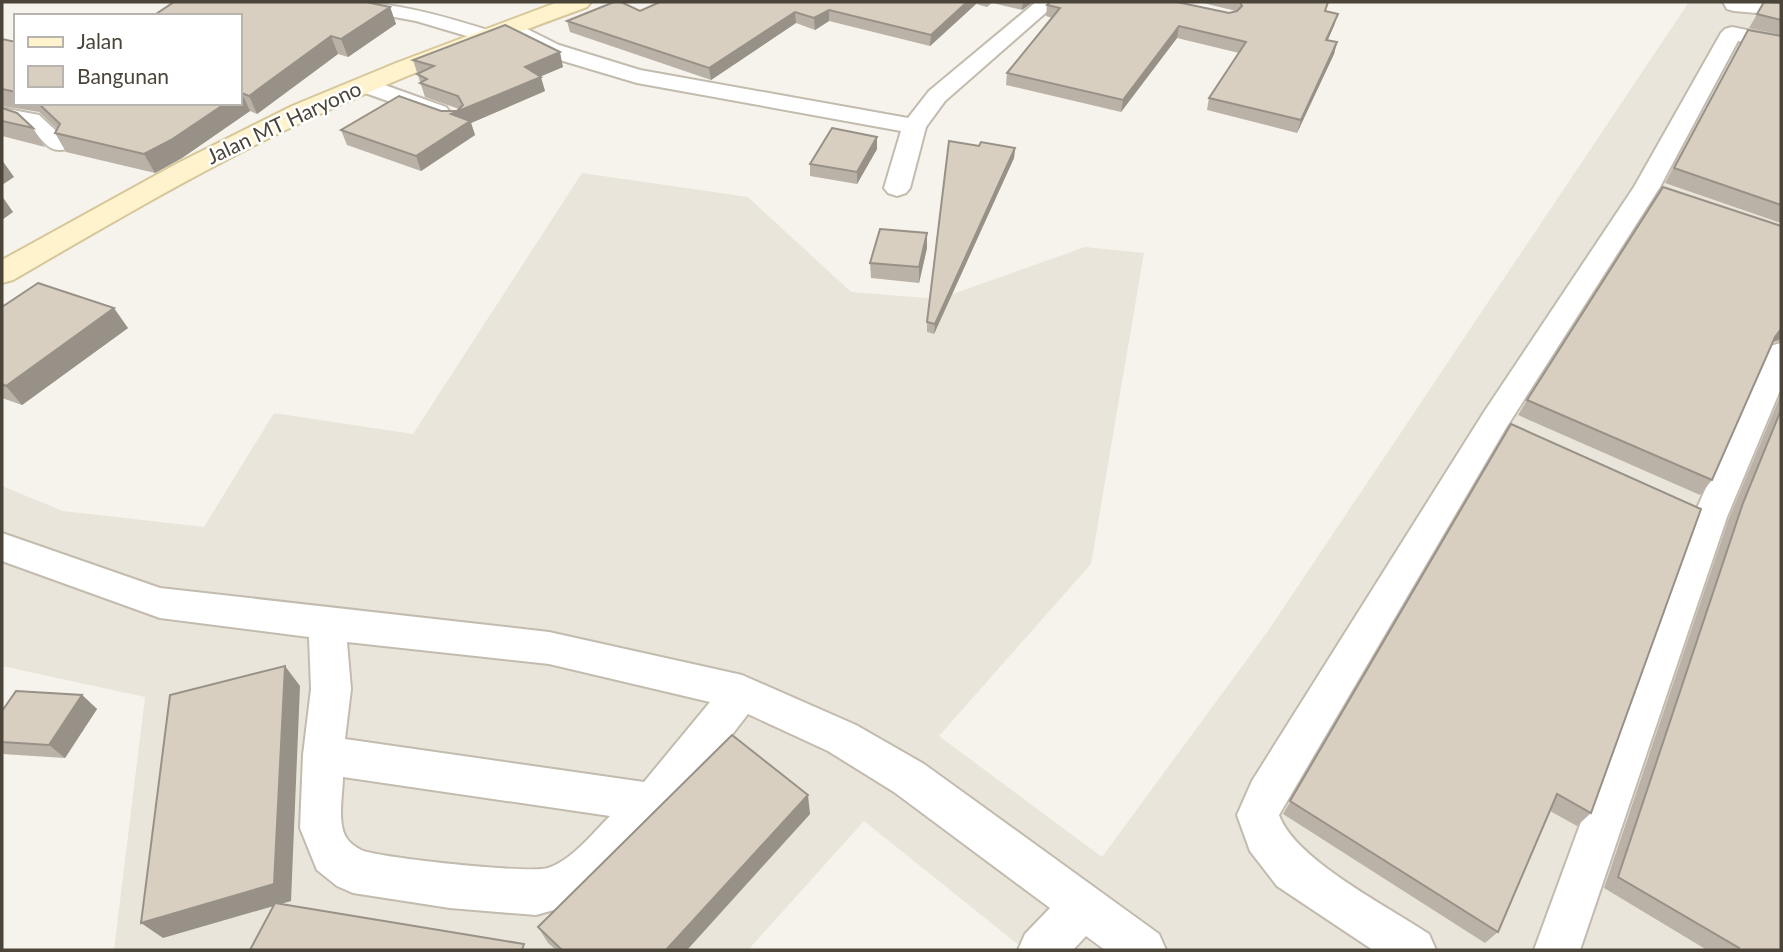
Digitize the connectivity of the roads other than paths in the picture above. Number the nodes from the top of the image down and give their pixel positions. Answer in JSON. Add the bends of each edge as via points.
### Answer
{"nodes":[{"id":1,"x":342,"y":2,"type":"edge"},
{"id":2,"x":579,"y":2,"type":"edge"},
{"id":3,"x":1048,"y":2,"type":"edge"},
{"id":4,"x":1733,"y":2,"type":"edge"},
{"id":5,"x":1781,"y":9,"type":"edge"},
{"id":6,"x":498,"y":32,"type":"junction"},
{"id":7,"x":1781,"y":43,"type":"edge"},
{"id":8,"x":365,"y":85,"type":"junction"},
{"id":9,"x":2,"y":115,"type":"edge"},
{"id":10,"x":454,"y":118,"type":"edge"},
{"id":11,"x":914,"y":126,"type":"junction"},
{"id":12,"x":58,"y":144,"type":"edge"},
{"id":13,"x":897,"y":188,"type":"dead end"},
{"id":14,"x":2,"y":273,"type":"edge"},
{"id":15,"x":1781,"y":353,"type":"edge"},
{"id":16,"x":2,"y":547,"type":"edge"},
{"id":17,"x":327,"y":624,"type":"junction"},
{"id":18,"x":742,"y":692,"type":"junction"},
{"id":19,"x":323,"y":755,"type":"junction"},
{"id":20,"x":653,"y":803,"type":"junction"},
{"id":21,"x":1082,"y":908,"type":"junction"},
{"id":22,"x":1041,"y":950,"type":"edge"},
{"id":23,"x":1143,"y":950,"type":"edge"},
{"id":24,"x":1413,"y":950,"type":"edge"},
{"id":25,"x":1557,"y":950,"type":"edge"}],
"edges":[{"from":1,"to":6,"type":"street"},
{"from":2,"to":6,"type":"main road","name":"Jalan MT Haryono"},
{"from":3,"to":11,"type":"street","via":[[937,96]]},
{"from":4,"to":5,"type":"street"},
{"from":6,"to":8,"type":"main road","name":"Jalan MT Haryono"},
{"from":6,"to":11,"type":"street","via":[[637,76]]},
{"from":7,"to":24,"type":"street","via":[[1731,33],[1659,192],[1258,815],[1265,836],[1293,871]]},
{"from":8,"to":10,"type":"street"},
{"from":8,"to":14,"type":"main road","name":"Jalan MT Haryono","via":[[205,161]]},
{"from":9,"to":12,"type":"street","via":[[31,120]]},
{"from":11,"to":13,"type":"street"},
{"from":15,"to":25,"type":"street","via":[[1697,511]]},
{"from":16,"to":17,"type":"street","via":[[160,603]]},
{"from":17,"to":18,"type":"street","via":[[549,648]]},
{"from":17,"to":19,"type":"street","via":[[331,689]]},
{"from":18,"to":20,"type":"street"},
{"from":18,"to":21,"type":"street","via":[[842,738],[909,778]]},
{"from":19,"to":20,"type":"street"},
{"from":19,"to":20,"type":"street","via":[[321,828],[332,855],[354,871],[450,886],[524,893],[559,888],[587,869]]},
{"from":21,"to":22,"type":"street"},
{"from":21,"to":23,"type":"street"}]}
